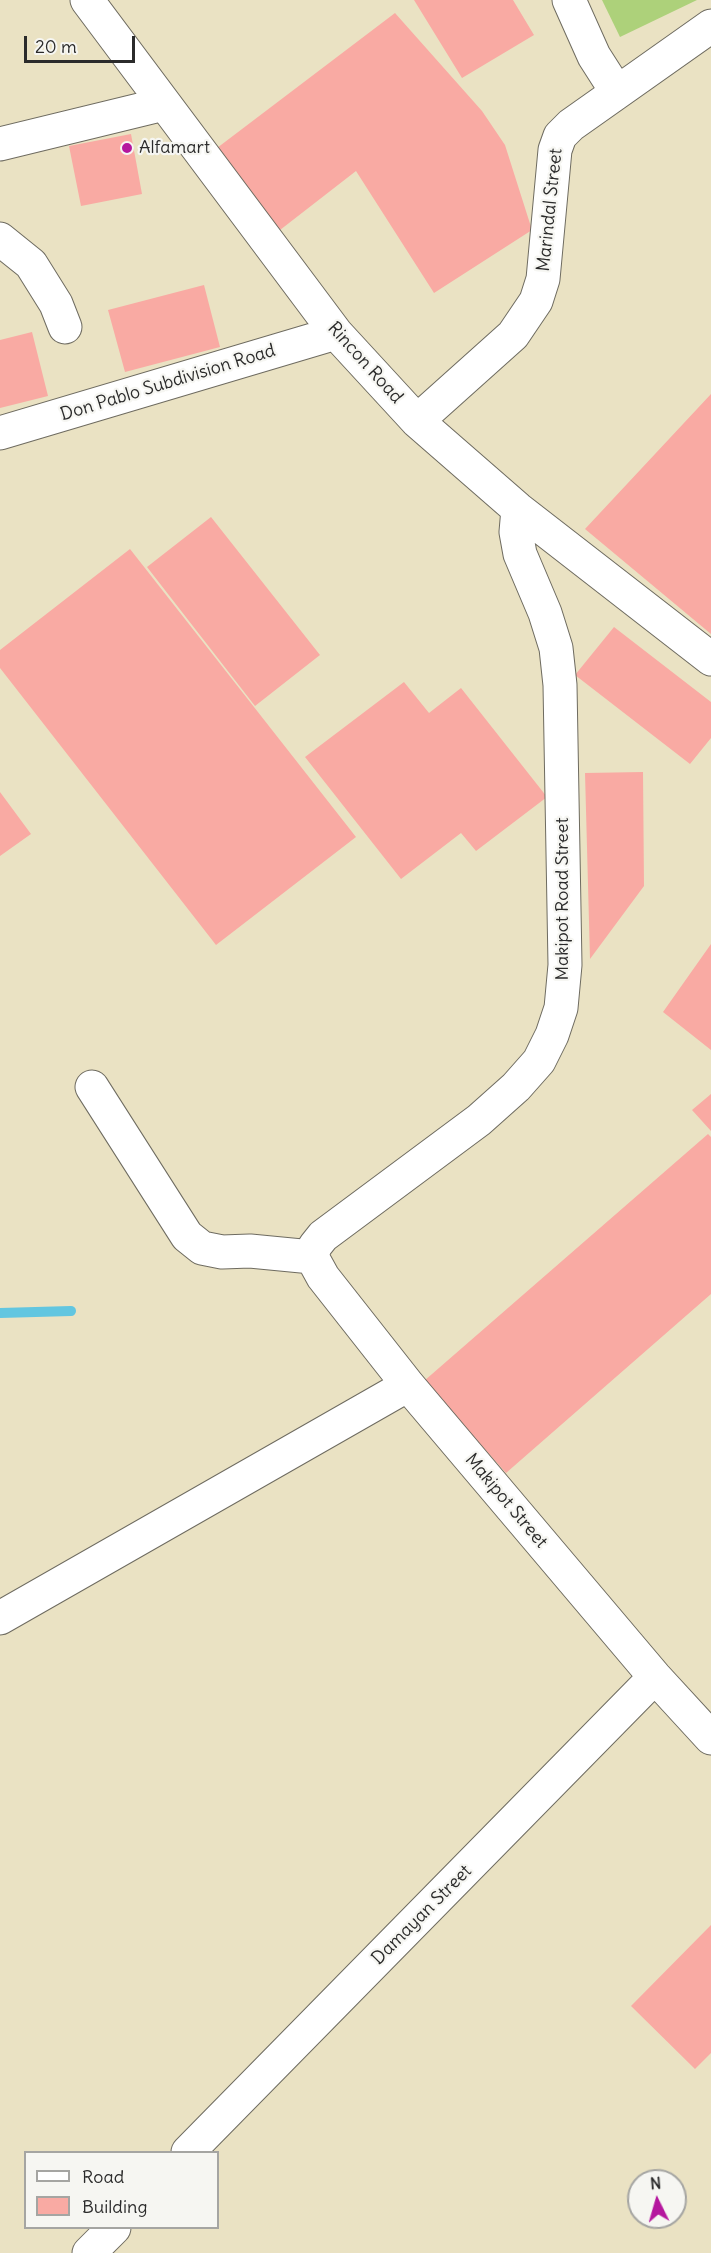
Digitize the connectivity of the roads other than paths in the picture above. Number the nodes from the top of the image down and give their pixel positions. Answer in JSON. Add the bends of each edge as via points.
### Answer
{"nodes":[{"id":1,"x":87,"y":0,"type":"edge"},
{"id":2,"x":569,"y":0,"type":"edge"},
{"id":3,"x":711,"y":26,"type":"edge"},
{"id":4,"x":617,"y":92,"type":"junction"},
{"id":5,"x":164,"y":104,"type":"junction"},
{"id":6,"x":0,"y":144,"type":"edge"},
{"id":7,"x":0,"y":239,"type":"edge"},
{"id":8,"x":65,"y":327,"type":"dead end"},
{"id":9,"x":336,"y":333,"type":"junction"},
{"id":10,"x":417,"y":421,"type":"junction"},
{"id":11,"x":0,"y":433,"type":"edge"},
{"id":12,"x":518,"y":509,"type":"junction"},
{"id":13,"x":711,"y":659,"type":"edge"},
{"id":14,"x":92,"y":1087,"type":"dead end"},
{"id":15,"x":312,"y":1257,"type":"junction"},
{"id":16,"x":408,"y":1385,"type":"junction"},
{"id":17,"x":0,"y":1618,"type":"edge"},
{"id":18,"x":655,"y":1677,"type":"junction"},
{"id":19,"x":711,"y":1738,"type":"edge"},
{"id":20,"x":189,"y":2151,"type":"edge"},
{"id":21,"x":113,"y":2229,"type":"edge"},
{"id":22,"x":89,"y":2253,"type":"edge"}],
"edges":[{"from":1,"to":5,"type":"street","name":"Rincon Road"},
{"from":2,"to":4,"type":"street","via":[[594,56]]},
{"from":3,"to":4,"type":"street","name":"Marindal Street"},
{"from":4,"to":10,"type":"street","name":"Marindal Street","via":[[560,136],[555,150],[543,279],[526,319]]},
{"from":5,"to":6,"type":"street"},
{"from":5,"to":9,"type":"street","name":"Rincon Road"},
{"from":7,"to":8,"type":"street","via":[[31,264],[56,304]]},
{"from":9,"to":10,"type":"street","name":"Rincon Road"},
{"from":9,"to":11,"type":"street","name":"Don Pablo Subdivision Road"},
{"from":10,"to":12,"type":"street","name":"Rincon Road"},
{"from":12,"to":13,"type":"street","name":"Rincon Road"},
{"from":12,"to":15,"type":"street","name":"Makipot Road Street","via":[[516,532],[520,554],[546,614],[556,648],[560,685],[566,965],[561,1008],[538,1061],[516,1087],[479,1120],[323,1236]]},
{"from":14,"to":15,"type":"street","via":[[187,1236],[202,1248]]},
{"from":15,"to":16,"type":"street","name":"Makipot Street","via":[[323,1278]]},
{"from":16,"to":17,"type":"street"},
{"from":16,"to":18,"type":"street","name":"Makipot Street"},
{"from":18,"to":19,"type":"street","name":"Makipot Street"},
{"from":18,"to":20,"type":"street","name":"Damayan Street"},
{"from":21,"to":22,"type":"street"}]}
